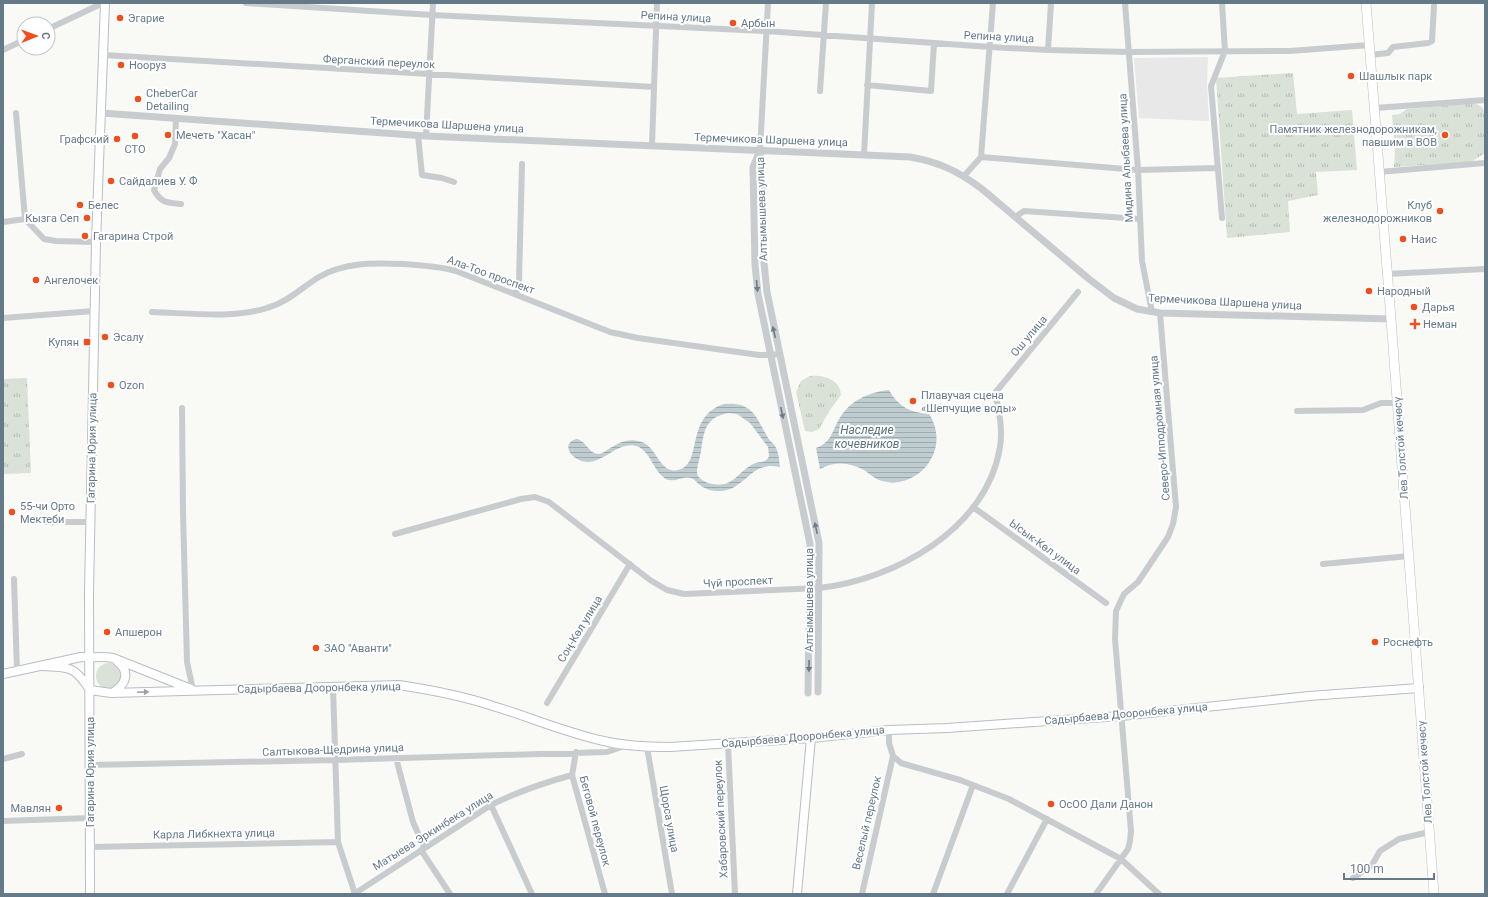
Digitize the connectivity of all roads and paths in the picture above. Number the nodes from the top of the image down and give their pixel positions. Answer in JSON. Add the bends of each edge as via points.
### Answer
{"nodes":[{"id":1,"x":104,"y":3,"type":"edge"},
{"id":2,"x":246,"y":3,"type":"edge"},
{"id":3,"x":433,"y":3,"type":"edge"},
{"id":4,"x":657,"y":3,"type":"edge"},
{"id":5,"x":768,"y":3,"type":"edge"},
{"id":6,"x":826,"y":3,"type":"edge"},
{"id":7,"x":872,"y":3,"type":"edge"},
{"id":8,"x":993,"y":3,"type":"edge"},
{"id":9,"x":1051,"y":3,"type":"edge"},
{"id":10,"x":1125,"y":3,"type":"edge"},
{"id":11,"x":1222,"y":3,"type":"edge"},
{"id":12,"x":1366,"y":3,"type":"edge"},
{"id":13,"x":1434,"y":6,"type":"dead end"},
{"id":14,"x":432,"y":15,"type":"junction"},
{"id":15,"x":56,"y":25,"type":"edge"},
{"id":16,"x":656,"y":26,"type":"junction"},
{"id":17,"x":766,"y":31,"type":"junction"},
{"id":18,"x":824,"y":35,"type":"junction"},
{"id":19,"x":870,"y":39,"type":"junction"},
{"id":20,"x":934,"y":43,"type":"junction"},
{"id":21,"x":16,"y":44,"type":"edge"},
{"id":22,"x":1369,"y":45,"type":"junction"},
{"id":23,"x":990,"y":47,"type":"junction"},
{"id":24,"x":3,"y":50,"type":"edge"},
{"id":25,"x":1048,"y":50,"type":"junction"},
{"id":26,"x":1225,"y":51,"type":"junction"},
{"id":27,"x":1129,"y":52,"type":"junction"},
{"id":28,"x":103,"y":55,"type":"junction"},
{"id":29,"x":1370,"y":55,"type":"junction"},
{"id":30,"x":429,"y":75,"type":"junction"},
{"id":31,"x":867,"y":85,"type":"junction"},
{"id":32,"x":654,"y":87,"type":"junction"},
{"id":33,"x":820,"y":91,"type":"dead end"},
{"id":34,"x":1485,"y":100,"type":"edge"},
{"id":35,"x":1375,"y":108,"type":"junction"},
{"id":36,"x":16,"y":113,"type":"dead end"},
{"id":37,"x":100,"y":113,"type":"junction"},
{"id":38,"x":176,"y":118,"type":"junction"},
{"id":39,"x":422,"y":136,"type":"junction"},
{"id":40,"x":652,"y":146,"type":"junction"},
{"id":41,"x":760,"y":150,"type":"junction"},
{"id":42,"x":864,"y":155,"type":"junction"},
{"id":43,"x":981,"y":158,"type":"junction"},
{"id":44,"x":1485,"y":163,"type":"edge"},
{"id":45,"x":522,"y":164,"type":"dead end"},
{"id":46,"x":1217,"y":168,"type":"junction"},
{"id":47,"x":1138,"y":170,"type":"junction"},
{"id":48,"x":1379,"y":172,"type":"junction"},
{"id":49,"x":964,"y":176,"type":"junction"},
{"id":50,"x":454,"y":182,"type":"dead end"},
{"id":51,"x":181,"y":204,"type":"dead end"},
{"id":52,"x":1015,"y":217,"type":"junction"},
{"id":53,"x":1222,"y":218,"type":"dead end"},
{"id":54,"x":24,"y":219,"type":"junction"},
{"id":55,"x":1140,"y":219,"type":"junction"},
{"id":56,"x":3,"y":222,"type":"edge"},
{"id":57,"x":96,"y":242,"type":"junction"},
{"id":58,"x":1485,"y":269,"type":"edge"},
{"id":59,"x":1388,"y":274,"type":"junction"},
{"id":60,"x":1078,"y":292,"type":"dead end"},
{"id":61,"x":516,"y":294,"type":"junction"},
{"id":62,"x":94,"y":311,"type":"junction"},
{"id":63,"x":152,"y":312,"type":"dead end"},
{"id":64,"x":1152,"y":312,"type":"junction"},
{"id":65,"x":1160,"y":312,"type":"junction"},
{"id":66,"x":3,"y":318,"type":"edge"},
{"id":67,"x":1391,"y":320,"type":"junction"},
{"id":68,"x":779,"y":354,"type":"junction"},
{"id":69,"x":770,"y":355,"type":"junction"},
{"id":70,"x":995,"y":393,"type":"joint"},
{"id":71,"x":1397,"y":403,"type":"junction"},
{"id":72,"x":182,"y":408,"type":"dead end"},
{"id":73,"x":1297,"y":411,"type":"dead end"},
{"id":74,"x":973,"y":507,"type":"junction"},
{"id":75,"x":39,"y":522,"type":"dead end"},
{"id":76,"x":91,"y":522,"type":"junction"},
{"id":77,"x":395,"y":534,"type":"dead end"},
{"id":78,"x":1409,"y":556,"type":"junction"},
{"id":79,"x":630,"y":564,"type":"junction"},
{"id":80,"x":1323,"y":564,"type":"dead end"},
{"id":81,"x":14,"y":579,"type":"dead end"},
{"id":82,"x":810,"y":588,"type":"junction"},
{"id":83,"x":819,"y":588,"type":"junction"},
{"id":84,"x":1106,"y":603,"type":"dead end"},
{"id":85,"x":90,"y":658,"type":"junction"},
{"id":86,"x":113,"y":658,"type":"junction"},
{"id":87,"x":41,"y":666,"type":"junction"},
{"id":88,"x":17,"y":671,"type":"junction"},
{"id":89,"x":3,"y":674,"type":"edge"},
{"id":90,"x":334,"y":687,"type":"junction"},
{"id":91,"x":1419,"y":688,"type":"junction"},
{"id":92,"x":90,"y":690,"type":"junction"},
{"id":93,"x":193,"y":690,"type":"junction"},
{"id":94,"x":818,"y":692,"type":"dead end"},
{"id":95,"x":112,"y":693,"type":"junction"},
{"id":96,"x":808,"y":693,"type":"dead end"},
{"id":97,"x":547,"y":704,"type":"dead end"},
{"id":98,"x":1121,"y":716,"type":"junction"},
{"id":99,"x":889,"y":730,"type":"junction"},
{"id":100,"x":811,"y":738,"type":"junction"},
{"id":101,"x":728,"y":744,"type":"junction"},
{"id":102,"x":628,"y":745,"type":"junction"},
{"id":103,"x":647,"y":747,"type":"junction"},
{"id":104,"x":576,"y":752,"type":"junction"},
{"id":105,"x":22,"y":754,"type":"dead end"},
{"id":106,"x":893,"y":756,"type":"junction"},
{"id":107,"x":396,"y":758,"type":"junction"},
{"id":108,"x":3,"y":759,"type":"edge"},
{"id":109,"x":335,"y":760,"type":"junction"},
{"id":110,"x":90,"y":765,"type":"junction"},
{"id":111,"x":572,"y":775,"type":"junction"},
{"id":112,"x":973,"y":785,"type":"junction"},
{"id":113,"x":491,"y":805,"type":"junction"},
{"id":114,"x":90,"y":818,"type":"junction"},
{"id":115,"x":1047,"y":819,"type":"junction"},
{"id":116,"x":3,"y":821,"type":"edge"},
{"id":117,"x":1429,"y":832,"type":"junction"},
{"id":118,"x":338,"y":842,"type":"junction"},
{"id":119,"x":90,"y":847,"type":"junction"},
{"id":120,"x":423,"y":848,"type":"junction"},
{"id":121,"x":1121,"y":859,"type":"junction"},
{"id":122,"x":1353,"y":878,"type":"dead end"},
{"id":123,"x":90,"y":894,"type":"edge"},
{"id":124,"x":354,"y":894,"type":"edge"},
{"id":125,"x":450,"y":894,"type":"edge"},
{"id":126,"x":532,"y":894,"type":"edge"},
{"id":127,"x":605,"y":894,"type":"edge"},
{"id":128,"x":672,"y":894,"type":"edge"},
{"id":129,"x":735,"y":894,"type":"edge"},
{"id":130,"x":797,"y":894,"type":"edge"},
{"id":131,"x":862,"y":894,"type":"edge"},
{"id":132,"x":933,"y":894,"type":"edge"},
{"id":133,"x":1007,"y":894,"type":"edge"},
{"id":134,"x":1096,"y":894,"type":"edge"},
{"id":135,"x":1159,"y":894,"type":"edge"},
{"id":136,"x":1434,"y":894,"type":"edge"}],
"edges":[{"from":1,"to":15,"type":"street"},
{"from":1,"to":28,"type":"main road","name":"Гагарина Юрия улица"},
{"from":2,"to":14,"type":"street","name":"Репина улица"},
{"from":3,"to":14,"type":"street"},
{"from":4,"to":16,"type":"street"},
{"from":5,"to":17,"type":"street"},
{"from":6,"to":18,"type":"street"},
{"from":7,"to":19,"type":"street"},
{"from":8,"to":23,"type":"street"},
{"from":9,"to":25,"type":"street"},
{"from":10,"to":27,"type":"street","name":"Мидина Алыбаева улица"},
{"from":11,"to":26,"type":"street"},
{"from":12,"to":22,"type":"main road","name":"Лев Толстой көчөсү"},
{"from":13,"to":29,"type":"street","via":[[1432,41],[1393,47],[1388,54]]},
{"from":14,"to":16,"type":"street","name":"Репина улица"},
{"from":14,"to":30,"type":"street"},
{"from":16,"to":17,"type":"street","name":"Репина улица"},
{"from":16,"to":32,"type":"street"},
{"from":17,"to":18,"type":"street","name":"Репина улица"},
{"from":17,"to":41,"type":"street"},
{"from":18,"to":19,"type":"street","name":"Репина улица"},
{"from":18,"to":33,"type":"street"},
{"from":19,"to":20,"type":"street","name":"Репина улица"},
{"from":19,"to":31,"type":"street"},
{"from":20,"to":23,"type":"street","name":"Репина улица"},
{"from":20,"to":31,"type":"street","via":[[931,90]]},
{"from":21,"to":24,"type":"street"},
{"from":22,"to":26,"type":"street","name":"Репина улица","via":[[1290,51]]},
{"from":22,"to":29,"type":"main road","name":"Лев Толстой көчөсү"},
{"from":23,"to":25,"type":"street","name":"Репина улица"},
{"from":23,"to":43,"type":"street"},
{"from":25,"to":27,"type":"street","name":"Репина улица"},
{"from":26,"to":27,"type":"street","name":"Репина улица"},
{"from":26,"to":46,"type":"street","via":[[1211,86]]},
{"from":27,"to":47,"type":"street","name":"Мидина Алыбаева улица"},
{"from":28,"to":30,"type":"street","name":"Ферганский переулок"},
{"from":28,"to":37,"type":"main road","name":"Гагарина Юрия улица"},
{"from":29,"to":35,"type":"main road","name":"Лев Толстой көчөсү"},
{"from":30,"to":32,"type":"street","name":"Ферганский переулок"},
{"from":30,"to":39,"type":"street"},
{"from":31,"to":42,"type":"street"},
{"from":32,"to":40,"type":"street"},
{"from":34,"to":35,"type":"street"},
{"from":35,"to":48,"type":"main road","name":"Лев Толстой көчөсү"},
{"from":36,"to":54,"type":"street"},
{"from":37,"to":38,"type":"street","name":"Термечикова Шаршена улица"},
{"from":37,"to":57,"type":"main road","name":"Гагарина Юрия улица"},
{"from":38,"to":39,"type":"street","name":"Термечикова Шаршена улица"},
{"from":38,"to":51,"type":"street","via":[[175,144],[169,158],[160,169],[154,190],[159,198],[168,203]]},
{"from":39,"to":40,"type":"street","name":"Термечикова Шаршена улица"},
{"from":39,"to":50,"type":"street","via":[[422,175]]},
{"from":40,"to":41,"type":"street","name":"Термечикова Шаршена улица"},
{"from":41,"to":42,"type":"street","name":"Термечикова Шаршена улица"},
{"from":68,"to":41,"type":"street","name":"Алтымышева улица","one_way":true,"via":[[766,292]]},
{"from":41,"to":69,"type":"street","name":"Алтымышева улица","one_way":true,"via":[[753,166],[755,265]]},
{"from":42,"to":49,"type":"street","name":"Термечикова Шаршена улица","via":[[925,160]]},
{"from":43,"to":47,"type":"street"},
{"from":43,"to":49,"type":"street"},
{"from":44,"to":48,"type":"street"},
{"from":45,"to":61,"type":"street","via":[[519,281]]},
{"from":46,"to":47,"type":"street"},
{"from":46,"to":53,"type":"street"},
{"from":47,"to":55,"type":"street","name":"Мидина Алыбаева улица"},
{"from":48,"to":59,"type":"main road","name":"Лев Толстой көчөсү"},
{"from":49,"to":52,"type":"street","name":"Термечикова Шаршена улица"},
{"from":52,"to":55,"type":"street","via":[[1024,211]]},
{"from":52,"to":64,"type":"street","name":"Термечикова Шаршена улица","via":[[1114,298],[1137,309]]},
{"from":54,"to":56,"type":"street"},
{"from":54,"to":57,"type":"street","via":[[44,239]]},
{"from":55,"to":64,"type":"street","name":"Мидина Алыбаева улица","via":[[1142,261]]},
{"from":57,"to":62,"type":"main road","name":"Гагарина Юрия улица"},
{"from":58,"to":59,"type":"street"},
{"from":59,"to":67,"type":"main road","name":"Лев Толстой көчөсү"},
{"from":60,"to":70,"type":"street","name":"Ош улица"},
{"from":61,"to":63,"type":"street","name":"Ала-Тоо проспект","via":[[456,271],[435,266],[369,263],[330,271],[280,304],[257,311],[234,314]]},
{"from":61,"to":69,"type":"street","name":"Ала-Тоо проспект","via":[[622,335]]},
{"from":62,"to":66,"type":"street"},
{"from":62,"to":76,"type":"main road","name":"Гагарина Юрия улица"},
{"from":64,"to":65,"type":"street","name":"Термечикова Шаршена улица"},
{"from":65,"to":67,"type":"street","name":"Термечикова Шаршена улица"},
{"from":65,"to":98,"type":"street","name":"Северо-Ипподромная улица","via":[[1176,507],[1168,537],[1138,582],[1124,594],[1116,610],[1115,639]]},
{"from":67,"to":71,"type":"main road","name":"Лев Толстой көчөсү"},
{"from":68,"to":69,"type":"street","name":"Ала-Тоо проспект"},
{"from":83,"to":68,"type":"street","name":"Алтымышева улица","one_way":true,"via":[[819,543]]},
{"from":69,"to":82,"type":"street","name":"Алтымышева улица","one_way":true,"via":[[808,533],[811,556]]},
{"from":70,"to":74,"type":"street","name":"Чүй проспект","via":[[1000,419],[1000,447],[991,476]]},
{"from":71,"to":73,"type":"street","via":[[1381,404],[1363,410]]},
{"from":71,"to":78,"type":"main road","name":"Лев Толстой көчөсү"},
{"from":72,"to":93,"type":"street","via":[[187,662]]},
{"from":74,"to":83,"type":"street","name":"Чүй проспект","via":[[934,545],[905,562],[860,581]]},
{"from":74,"to":84,"type":"street","name":"Ысык-Көл улица"},
{"from":75,"to":76,"type":"street"},
{"from":76,"to":85,"type":"main road","name":"Гагарина Юрия улица"},
{"from":77,"to":79,"type":"street","name":"Чүй проспект","via":[[535,497],[549,502]]},
{"from":78,"to":80,"type":"street"},
{"from":78,"to":91,"type":"main road","name":"Лев Толстой көчөсү"},
{"from":79,"to":82,"type":"street","name":"Чүй проспект","via":[[658,585],[675,593]]},
{"from":79,"to":97,"type":"street","name":"Соң-Көл улица"},
{"from":81,"to":88,"type":"street"},
{"from":82,"to":83,"type":"street","name":"Чүй проспект"},
{"from":82,"to":96,"type":"street","name":"Алтымышева улица","one_way":true},
{"from":83,"to":94,"type":"street","name":"Алтымышева улица"},
{"from":85,"to":86,"type":"main road","name":"Садырбаева Дооронбека улица"},
{"from":85,"to":87,"type":"main road","name":"Садырбаева Дооронбека улица","via":[[81,656]]},
{"from":85,"to":92,"type":"main road","name":"Гагарина Юрия улица"},
{"from":86,"to":93,"type":"main road","name":"Садырбаева Дооронбека улица"},
{"from":86,"to":95,"type":"main road","via":[[124,669],[125,676],[120,688]]},
{"from":87,"to":88,"type":"main road"},
{"from":87,"to":92,"type":"main road","via":[[72,669]]},
{"from":88,"to":89,"type":"main road"},
{"from":90,"to":93,"type":"main road","name":"Садырбаева Дооронбека улица"},
{"from":90,"to":102,"type":"main road","name":"Садырбаева Дооронбека улица","via":[[399,685],[444,692],[567,731]]},
{"from":90,"to":109,"type":"street"},
{"from":91,"to":98,"type":"main road","name":"Садырбаева Дооронбека улица","via":[[1310,696]]},
{"from":91,"to":117,"type":"main road","name":"Лев Толстой көчөсү"},
{"from":92,"to":95,"type":"main road","name":"Садырбаева Дооронбека улица"},
{"from":92,"to":110,"type":"main road","name":"Гагарина Юрия улица"},
{"from":95,"to":93,"type":"main road","name":"Садырбаева Дооронбека улица","one_way":true},
{"from":98,"to":99,"type":"main road","name":"Садырбаева Дооронбека улица"},
{"from":98,"to":121,"type":"street","name":"Северо-Ипподромная улица","via":[[1131,831],[1128,849]]},
{"from":99,"to":100,"type":"main road","name":"Садырбаева Дооронбека улица"},
{"from":99,"to":106,"type":"street"},
{"from":100,"to":101,"type":"main road","name":"Садырбаева Дооронбека улица"},
{"from":100,"to":130,"type":"main road"},
{"from":101,"to":103,"type":"main road","name":"Садырбаева Дооронбека улица"},
{"from":101,"to":129,"type":"street","name":"Хабаровский переулок"},
{"from":102,"to":103,"type":"main road","name":"Садырбаева Дооронбека улица"},
{"from":102,"to":104,"type":"street","name":"Салтыкова-Щедрина улица","via":[[607,752]]},
{"from":103,"to":128,"type":"street","name":"Щорса улица"},
{"from":104,"to":107,"type":"street","name":"Салтыкова-Щедрина улица"},
{"from":104,"to":111,"type":"street","name":"Беговой переулок"},
{"from":105,"to":108,"type":"street"},
{"from":106,"to":112,"type":"street","via":[[901,763]]},
{"from":106,"to":131,"type":"street","name":"Веселый переулок"},
{"from":107,"to":109,"type":"street","name":"Салтыкова-Щедрина улица"},
{"from":107,"to":120,"type":"street","via":[[413,822]]},
{"from":109,"to":110,"type":"street","name":"Салтыкова-Щедрина улица"},
{"from":109,"to":118,"type":"street"},
{"from":110,"to":114,"type":"main road","name":"Гагарина Юрия улица"},
{"from":111,"to":113,"type":"street","name":"Матыева Эркинбека улица","via":[[537,785]]},
{"from":111,"to":127,"type":"street","name":"Беговой переулок"},
{"from":112,"to":115,"type":"street","via":[[1009,799]]},
{"from":112,"to":132,"type":"street"},
{"from":113,"to":120,"type":"street","name":"Матыева Эркинбека улица"},
{"from":113,"to":126,"type":"street"},
{"from":114,"to":116,"type":"street"},
{"from":114,"to":119,"type":"main road","name":"Гагарина Юрия улица"},
{"from":115,"to":121,"type":"street"},
{"from":115,"to":133,"type":"street"},
{"from":117,"to":122,"type":"street","via":[[1399,839],[1380,851],[1372,865]]},
{"from":117,"to":136,"type":"main road","name":"Лев Толстой көчөсү"},
{"from":118,"to":119,"type":"street","name":"Карла Либкнехта улица"},
{"from":118,"to":124,"type":"street"},
{"from":119,"to":123,"type":"main road","name":"Гагарина Юрия улица"},
{"from":120,"to":124,"type":"street","name":"Матыева Эркинбека улица"},
{"from":120,"to":125,"type":"street"},
{"from":121,"to":134,"type":"street","name":"Северо-Ипподромная улица"},
{"from":121,"to":135,"type":"street"}]}
